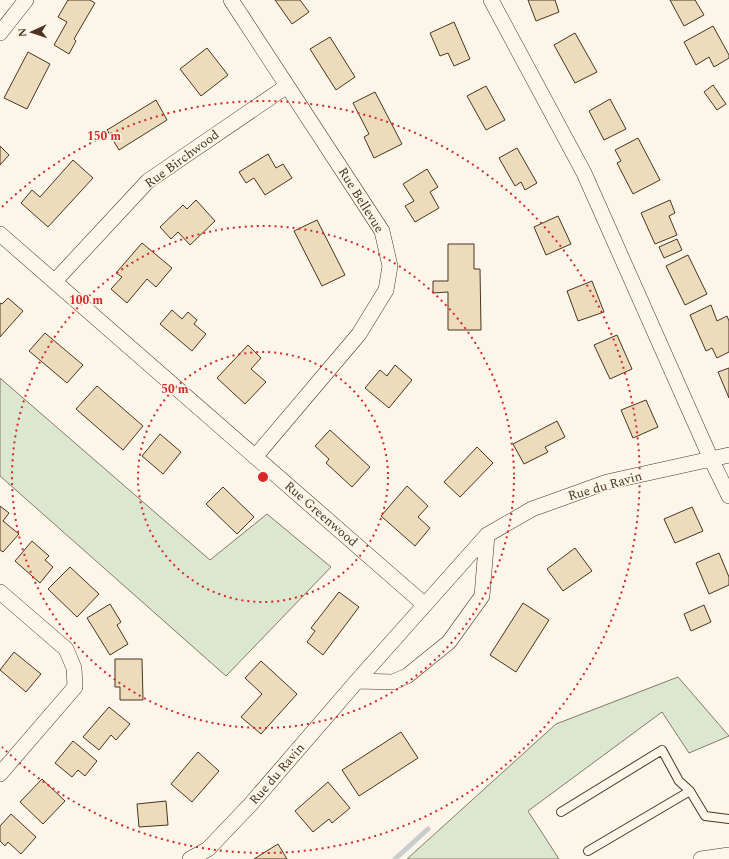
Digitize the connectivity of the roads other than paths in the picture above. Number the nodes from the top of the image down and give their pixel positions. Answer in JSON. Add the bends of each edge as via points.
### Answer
{"nodes":[{"id":1,"x":26,"y":0,"type":"edge"},
{"id":2,"x":231,"y":0,"type":"edge"},
{"id":3,"x":491,"y":0,"type":"edge"},
{"id":4,"x":0,"y":33,"type":"edge"},
{"id":5,"x":287,"y":86,"type":"junction"},
{"id":6,"x":0,"y":234,"type":"edge"},
{"id":7,"x":55,"y":281,"type":"junction"},
{"id":8,"x":729,"y":455,"type":"edge"},
{"id":9,"x":255,"y":457,"type":"junction"},
{"id":10,"x":711,"y":459,"type":"junction"},
{"id":11,"x":729,"y":496,"type":"edge"},
{"id":12,"x":487,"y":535,"type":"junction"},
{"id":13,"x":0,"y":592,"type":"edge"},
{"id":14,"x":425,"y":605,"type":"junction"},
{"id":15,"x":357,"y":681,"type":"junction"},
{"id":16,"x":0,"y":774,"type":"edge"},
{"id":17,"x":690,"y":791,"type":"junction"},
{"id":18,"x":561,"y":812,"type":"dead end"},
{"id":19,"x":729,"y":819,"type":"edge"},
{"id":20,"x":588,"y":851,"type":"dead end"},
{"id":21,"x":729,"y":855,"type":"edge"},
{"id":22,"x":190,"y":859,"type":"edge"},
{"id":23,"x":701,"y":859,"type":"edge"}],
"edges":[{"from":1,"to":4,"type":"street"},
{"from":2,"to":5,"type":"street","name":"Rue Bellevue"},
{"from":3,"to":10,"type":"street","via":[[584,174]]},
{"from":5,"to":7,"type":"street","name":"Rue Birchwood","via":[[148,182]]},
{"from":5,"to":9,"type":"street","name":"Rue Bellevue","via":[[382,231],[390,266],[386,290],[359,334]]},
{"from":6,"to":7,"type":"street","name":"Rue Greenwood"},
{"from":7,"to":9,"type":"street","name":"Rue Greenwood"},
{"from":8,"to":10,"type":"street","name":"Rue du Ravin"},
{"from":9,"to":14,"type":"street","name":"Rue Greenwood"},
{"from":10,"to":11,"type":"street"},
{"from":10,"to":12,"type":"street","name":"Rue du Ravin","via":[[607,482],[532,509]]},
{"from":12,"to":14,"type":"street","name":"Rue du Ravin"},
{"from":12,"to":15,"type":"street","via":[[482,596],[449,642],[407,676],[393,682]]},
{"from":13,"to":16,"type":"street","via":[[66,649],[74,668],[75,687]]},
{"from":14,"to":15,"type":"street","name":"Rue du Ravin"},
{"from":15,"to":22,"type":"street","name":"Rue du Ravin","via":[[250,805],[208,849]]},
{"from":17,"to":18,"type":"lane","via":[[679,781],[662,750]]},
{"from":17,"to":19,"type":"lane","via":[[705,816]]},
{"from":17,"to":20,"type":"lane"},
{"from":21,"to":23,"type":"street"}]}
